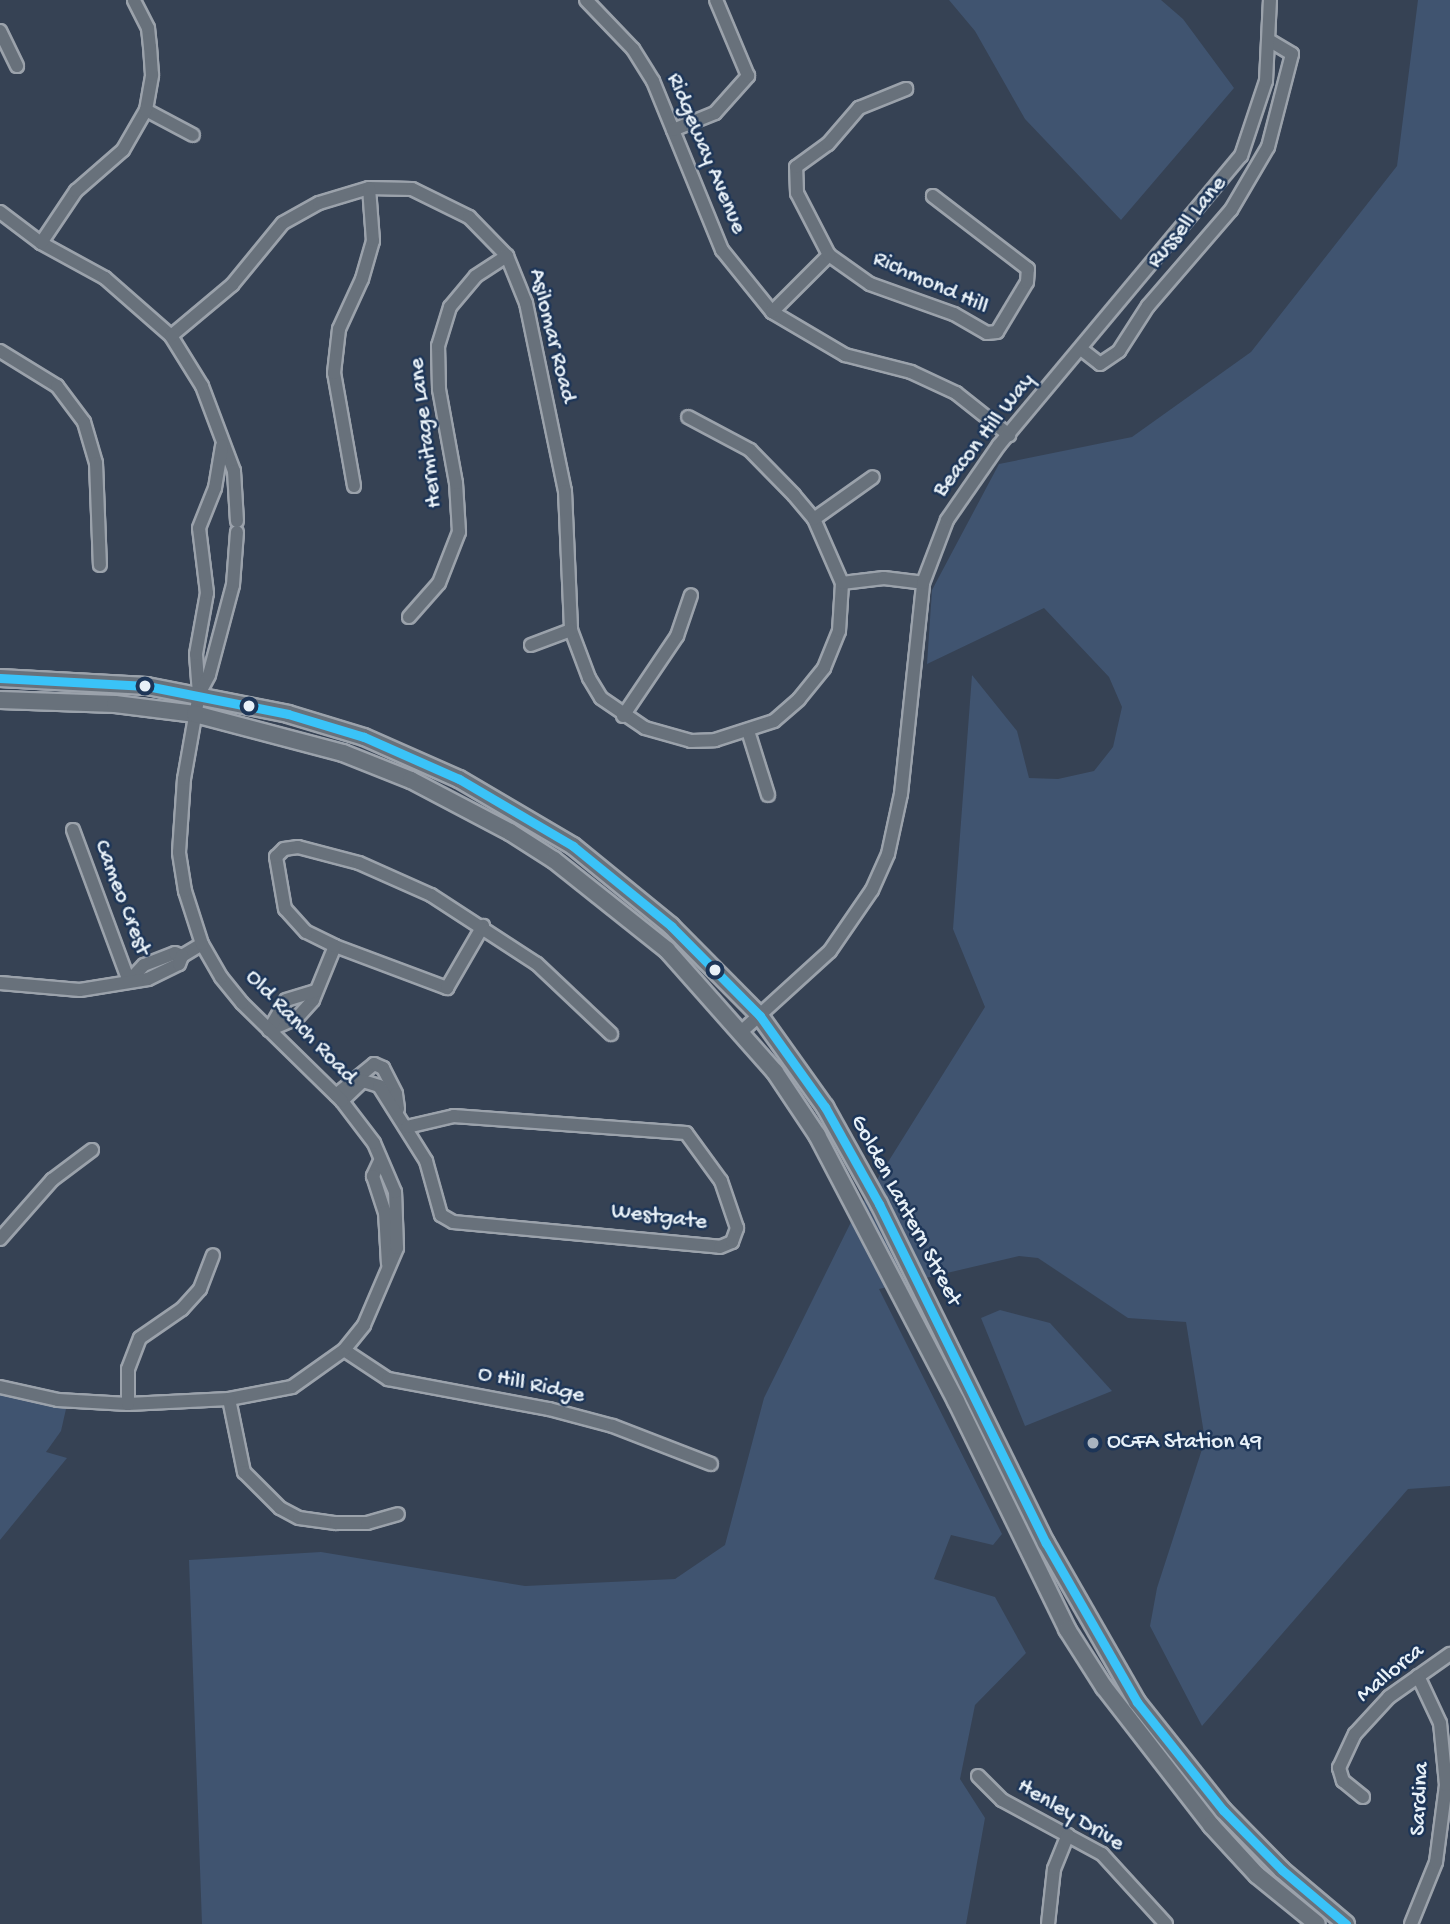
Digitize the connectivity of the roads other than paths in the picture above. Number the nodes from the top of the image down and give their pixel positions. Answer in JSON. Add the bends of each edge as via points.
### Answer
{"nodes":[{"id":1,"x":134,"y":0,"type":"edge"},
{"id":2,"x":588,"y":0,"type":"edge"},
{"id":3,"x":716,"y":0,"type":"edge"},
{"id":4,"x":1270,"y":0,"type":"edge"},
{"id":5,"x":0,"y":31,"type":"edge"},
{"id":6,"x":1270,"y":41,"type":"junction"},
{"id":7,"x":17,"y":66,"type":"dead end"},
{"id":8,"x":906,"y":89,"type":"dead end"},
{"id":9,"x":146,"y":110,"type":"junction"},
{"id":10,"x":673,"y":130,"type":"junction"},
{"id":11,"x":193,"y":135,"type":"dead end"},
{"id":12,"x":369,"y":188,"type":"junction"},
{"id":13,"x":933,"y":196,"type":"dead end"},
{"id":14,"x":0,"y":212,"type":"edge"},
{"id":15,"x":41,"y":243,"type":"junction"},
{"id":16,"x":829,"y":255,"type":"junction"},
{"id":17,"x":507,"y":256,"type":"junction"},
{"id":18,"x":772,"y":312,"type":"junction"},
{"id":19,"x":171,"y":336,"type":"junction"},
{"id":20,"x":1082,"y":349,"type":"junction"},
{"id":21,"x":0,"y":351,"type":"edge"},
{"id":22,"x":688,"y":417,"type":"dead end"},
{"id":23,"x":1009,"y":435,"type":"junction"},
{"id":24,"x":222,"y":446,"type":"junction"},
{"id":25,"x":873,"y":477,"type":"dead end"},
{"id":26,"x":354,"y":485,"type":"dead end"},
{"id":27,"x":814,"y":519,"type":"junction"},
{"id":28,"x":100,"y":565,"type":"dead end"},
{"id":29,"x":842,"y":583,"type":"junction"},
{"id":30,"x":923,"y":583,"type":"junction"},
{"id":31,"x":691,"y":595,"type":"dead end"},
{"id":32,"x":409,"y":617,"type":"dead end"},
{"id":33,"x":571,"y":630,"type":"junction"},
{"id":34,"x":531,"y":645,"type":"dead end"},
{"id":35,"x":0,"y":678,"type":"edge"},
{"id":36,"x":199,"y":694,"type":"junction"},
{"id":37,"x":0,"y":700,"type":"edge"},
{"id":38,"x":195,"y":714,"type":"junction"},
{"id":39,"x":623,"y":716,"type":"junction"},
{"id":40,"x":748,"y":731,"type":"junction"},
{"id":41,"x":768,"y":795,"type":"dead end"},
{"id":42,"x":73,"y":830,"type":"dead end"},
{"id":43,"x":483,"y":926,"type":"junction"},
{"id":44,"x":202,"y":944,"type":"junction"},
{"id":45,"x":335,"y":946,"type":"junction"},
{"id":46,"x":130,"y":981,"type":"junction"},
{"id":47,"x":0,"y":983,"type":"edge"},
{"id":48,"x":316,"y":991,"type":"junction"},
{"id":49,"x":296,"y":996,"type":"junction"},
{"id":50,"x":307,"y":1007,"type":"junction"},
{"id":51,"x":761,"y":1016,"type":"junction"},
{"id":52,"x":269,"y":1030,"type":"junction"},
{"id":53,"x":741,"y":1032,"type":"junction"},
{"id":54,"x":611,"y":1034,"type":"dead end"},
{"id":55,"x":339,"y":1098,"type":"junction"},
{"id":56,"x":397,"y":1109,"type":"junction"},
{"id":57,"x":408,"y":1127,"type":"junction"},
{"id":58,"x":92,"y":1150,"type":"dead end"},
{"id":59,"x":0,"y":1239,"type":"edge"},
{"id":60,"x":213,"y":1255,"type":"dead end"},
{"id":61,"x":344,"y":1350,"type":"junction"},
{"id":62,"x":0,"y":1387,"type":"edge"},
{"id":63,"x":229,"y":1399,"type":"junction"},
{"id":64,"x":128,"y":1404,"type":"junction"},
{"id":65,"x":711,"y":1464,"type":"dead end"},
{"id":66,"x":397,"y":1514,"type":"dead end"},
{"id":67,"x":1450,"y":1654,"type":"edge"},
{"id":68,"x":1418,"y":1676,"type":"junction"},
{"id":69,"x":978,"y":1776,"type":"dead end"},
{"id":70,"x":1363,"y":1797,"type":"dead end"},
{"id":71,"x":1068,"y":1835,"type":"junction"},
{"id":72,"x":1048,"y":1924,"type":"edge"},
{"id":73,"x":1166,"y":1924,"type":"edge"},
{"id":74,"x":1317,"y":1924,"type":"edge"},
{"id":75,"x":1346,"y":1924,"type":"edge"},
{"id":76,"x":1411,"y":1924,"type":"edge"}],
"edges":[{"from":1,"to":9,"type":"street","via":[[148,28],[152,75]]},
{"from":2,"to":10,"type":"street","name":"Ridgeway Avenue","via":[[633,49]]},
{"from":3,"to":10,"type":"street","via":[[748,76],[715,113]]},
{"from":4,"to":6,"type":"street","name":"Beacon Hill Way"},
{"from":5,"to":7,"type":"street"},
{"from":6,"to":20,"type":"street","name":"Beacon Hill Way","via":[[1258,112],[1241,156]]},
{"from":6,"to":20,"type":"street","name":"Russell Lane","via":[[1292,54],[1268,147],[1231,210],[1148,306],[1119,351],[1100,363]]},
{"from":8,"to":16,"type":"street","name":"Richmond Hill","via":[[859,108],[828,144],[794,172],[805,211]]},
{"from":9,"to":11,"type":"street"},
{"from":9,"to":15,"type":"street","via":[[123,150],[76,191]]},
{"from":10,"to":18,"type":"street","name":"Ridgeway Avenue","via":[[722,250]]},
{"from":12,"to":17,"type":"street","name":"Asilomar Road","via":[[412,189],[442,201],[469,217]]},
{"from":12,"to":19,"type":"street","name":"Asilomar Road","via":[[319,203],[283,223],[232,285]]},
{"from":12,"to":26,"type":"street","via":[[373,241],[339,329],[334,373]]},
{"from":13,"to":16,"type":"street","name":"Richmond Hill","via":[[1028,268],[1027,282],[997,332],[987,333],[954,314],[870,284]]},
{"from":14,"to":15,"type":"street"},
{"from":15,"to":19,"type":"street","via":[[105,278]]},
{"from":16,"to":18,"type":"street"},
{"from":17,"to":32,"type":"street","name":"Hermitage Lane","via":[[476,276],[450,307],[438,346],[439,389],[456,483],[459,532],[439,583]]},
{"from":17,"to":33,"type":"street","name":"Asilomar Road","via":[[518,275],[529,317],[565,491]]},
{"from":18,"to":23,"type":"street","name":"Ridgeway Avenue","via":[[845,355],[911,372],[956,393]]},
{"from":19,"to":24,"type":"street","via":[[202,386]]},
{"from":20,"to":23,"type":"street","name":"Beacon Hill Way"},
{"from":21,"to":28,"type":"street","via":[[49,380],[84,422],[96,463]]},
{"from":22,"to":27,"type":"street","name":"Asilomar Road","via":[[750,450]]},
{"from":23,"to":30,"type":"street","name":"Beacon Hill Way","via":[[947,520]]},
{"from":24,"to":36,"type":"street","via":[[215,488],[199,528],[207,593],[196,654]]},
{"from":24,"to":36,"type":"street","via":[[234,471],[233,584],[209,675]]},
{"from":25,"to":27,"type":"street"},
{"from":27,"to":29,"type":"street","name":"Asilomar Road"},
{"from":29,"to":30,"type":"street","via":[[884,579]]},
{"from":29,"to":40,"type":"street","name":"Asilomar Road","via":[[839,631],[824,668],[785,714]]},
{"from":30,"to":51,"type":"street","name":"Beacon Hill Way","via":[[901,794],[888,853],[872,890],[842,938]]},
{"from":31,"to":39,"type":"street","via":[[677,636]]},
{"from":33,"to":34,"type":"street"},
{"from":33,"to":39,"type":"street","name":"Asilomar Road","via":[[601,698]]},
{"from":35,"to":36,"type":"main road","name":"Golden Lantern Street","via":[[111,682]]},
{"from":36,"to":38,"type":"street","name":"Old Ranch Road"},
{"from":36,"to":51,"type":"main road","name":"Golden Lantern Street","via":[[364,737],[490,796],[573,846],[624,884]]},
{"from":37,"to":38,"type":"main road","name":"Golden Lantern Street","via":[[115,704]]},
{"from":38,"to":44,"type":"street","name":"Old Ranch Road","via":[[179,816],[179,852],[184,891]]},
{"from":38,"to":53,"type":"main road","name":"Golden Lantern Street","via":[[343,752],[411,780],[510,832],[636,923],[667,950]]},
{"from":39,"to":40,"type":"street","name":"Asilomar Road","via":[[656,732],[691,741]]},
{"from":40,"to":41,"type":"street"},
{"from":42,"to":46,"type":"street","name":"Cameo Crest"},
{"from":43,"to":45,"type":"street","via":[[447,988]]},
{"from":43,"to":45,"type":"street","via":[[431,895],[359,863],[298,847],[278,853],[285,909],[306,932]]},
{"from":43,"to":54,"type":"street","via":[[556,980]]},
{"from":44,"to":46,"type":"street","via":[[182,956],[175,953],[144,965]]},
{"from":44,"to":52,"type":"street","name":"Old Ranch Road","via":[[242,1003]]},
{"from":45,"to":48,"type":"street"},
{"from":46,"to":47,"type":"street","via":[[80,990]]},
{"from":48,"to":49,"type":"street"},
{"from":48,"to":50,"type":"street"},
{"from":49,"to":50,"type":"street"},
{"from":49,"to":52,"type":"street","via":[[284,1003]]},
{"from":50,"to":52,"type":"street","via":[[289,1023]]},
{"from":51,"to":53,"type":"street","name":"Beacon Hill Way"},
{"from":51,"to":75,"type":"main road","name":"Golden Lantern Street","via":[[825,1107],[879,1204],[1035,1522],[1090,1627],[1137,1702],[1223,1810]]},
{"from":52,"to":55,"type":"street","name":"Old Ranch Road"},
{"from":53,"to":74,"type":"main road","name":"Golden Lantern Street","via":[[817,1135],[856,1204],[1067,1629],[1104,1687],[1211,1825],[1257,1874]]},
{"from":55,"to":56,"type":"street","name":"Westgate","via":[[363,1081],[379,1086]]},
{"from":55,"to":56,"type":"street","name":"Westgate","via":[[374,1064],[383,1068],[389,1079]]},
{"from":55,"to":61,"type":"street","name":"Old Ranch Road","via":[[361,1122],[380,1161],[373,1176],[386,1212],[388,1264],[382,1290]]},
{"from":56,"to":57,"type":"street","name":"Westgate"},
{"from":57,"to":57,"type":"street","name":"Westgate","via":[[426,1161],[440,1215],[453,1222],[720,1247],[732,1242],[737,1228],[721,1181],[687,1133],[454,1116]]},
{"from":58,"to":59,"type":"street","via":[[52,1180]]},
{"from":60,"to":64,"type":"street","via":[[201,1289],[182,1309],[140,1338],[128,1368]]},
{"from":61,"to":63,"type":"street","name":"Old Ranch Road","via":[[292,1387]]},
{"from":61,"to":65,"type":"street","name":"O Hill Ridge","via":[[388,1379],[562,1412],[613,1426]]},
{"from":62,"to":64,"type":"street","name":"Old Ranch Road","via":[[58,1400]]},
{"from":63,"to":64,"type":"street","name":"Old Ranch Road"},
{"from":63,"to":66,"type":"street","via":[[244,1472],[280,1508],[299,1518],[336,1523],[367,1523]]},
{"from":67,"to":68,"type":"street","name":"Mallorca"},
{"from":68,"to":70,"type":"street","name":"Mallorca","via":[[1371,1716],[1345,1753],[1339,1768],[1343,1781]]},
{"from":68,"to":76,"type":"street","name":"Sardina","via":[[1440,1723],[1446,1785],[1436,1862]]},
{"from":69,"to":71,"type":"street","name":"Henley Drive","via":[[1002,1801]]},
{"from":71,"to":72,"type":"street","via":[[1054,1869]]},
{"from":71,"to":73,"type":"street","name":"Henley Drive","via":[[1102,1854]]}]}
